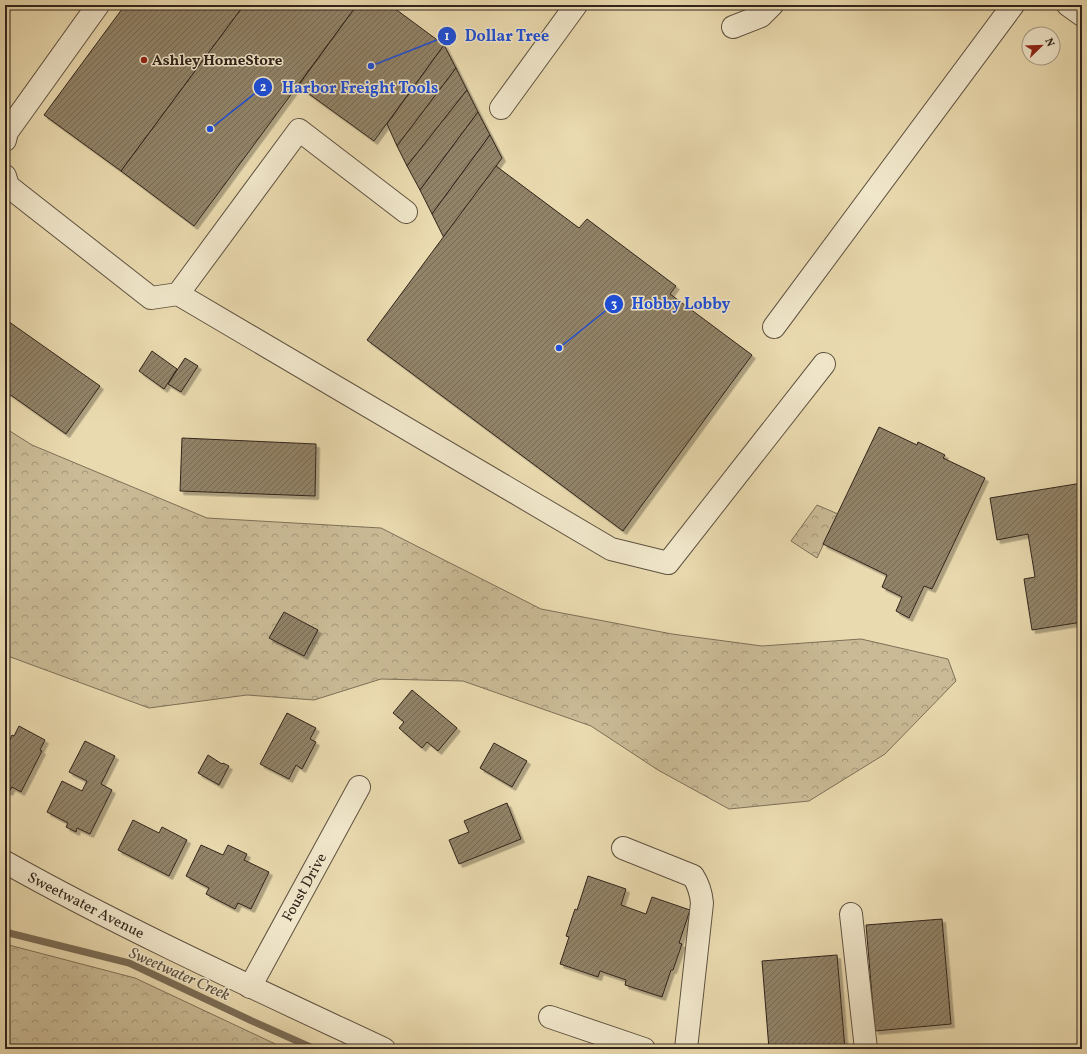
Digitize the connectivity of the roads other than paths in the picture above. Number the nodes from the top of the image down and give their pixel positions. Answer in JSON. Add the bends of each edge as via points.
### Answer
{"nodes":[{"id":1,"x":98,"y":5,"type":"edge"},
{"id":2,"x":576,"y":5,"type":"edge"},
{"id":3,"x":772,"y":5,"type":"edge"},
{"id":4,"x":1013,"y":5,"type":"edge"},
{"id":5,"x":1068,"y":5,"type":"edge"},
{"id":6,"x":1082,"y":15,"type":"edge"},
{"id":7,"x":733,"y":26,"type":"dead end"},
{"id":8,"x":501,"y":108,"type":"dead end"},
{"id":9,"x":5,"y":140,"type":"edge"},
{"id":10,"x":5,"y":176,"type":"edge"},
{"id":11,"x":406,"y":212,"type":"dead end"},
{"id":12,"x":178,"y":294,"type":"junction"},
{"id":13,"x":774,"y":327,"type":"dead end"},
{"id":14,"x":824,"y":364,"type":"dead end"},
{"id":15,"x":359,"y":787,"type":"dead end"},
{"id":16,"x":623,"y":848,"type":"dead end"},
{"id":17,"x":5,"y":862,"type":"edge"},
{"id":18,"x":851,"y":914,"type":"dead end"},
{"id":19,"x":250,"y":987,"type":"junction"},
{"id":20,"x":550,"y":1017,"type":"dead end"},
{"id":21,"x":384,"y":1049,"type":"edge"},
{"id":22,"x":644,"y":1049,"type":"edge"},
{"id":23,"x":686,"y":1049,"type":"edge"},
{"id":24,"x":866,"y":1049,"type":"edge"}],
"edges":[{"from":1,"to":9,"type":"street","via":[[7,132]]},
{"from":2,"to":8,"type":"street"},
{"from":3,"to":7,"type":"street","via":[[761,16]]},
{"from":4,"to":13,"type":"street"},
{"from":5,"to":6,"type":"street"},
{"from":10,"to":12,"type":"street","via":[[8,186],[151,298]]},
{"from":11,"to":12,"type":"street","via":[[298,130]]},
{"from":12,"to":14,"type":"street","via":[[611,549],[668,562]]},
{"from":15,"to":19,"type":"street","name":"Foust Drive"},
{"from":16,"to":23,"type":"street","via":[[693,876],[702,894]]},
{"from":17,"to":19,"type":"street","name":"Sweetwater Avenue","via":[[104,915]]},
{"from":18,"to":24,"type":"street"},
{"from":19,"to":21,"type":"street","name":"Sweetwater Avenue"},
{"from":20,"to":22,"type":"street"}]}
